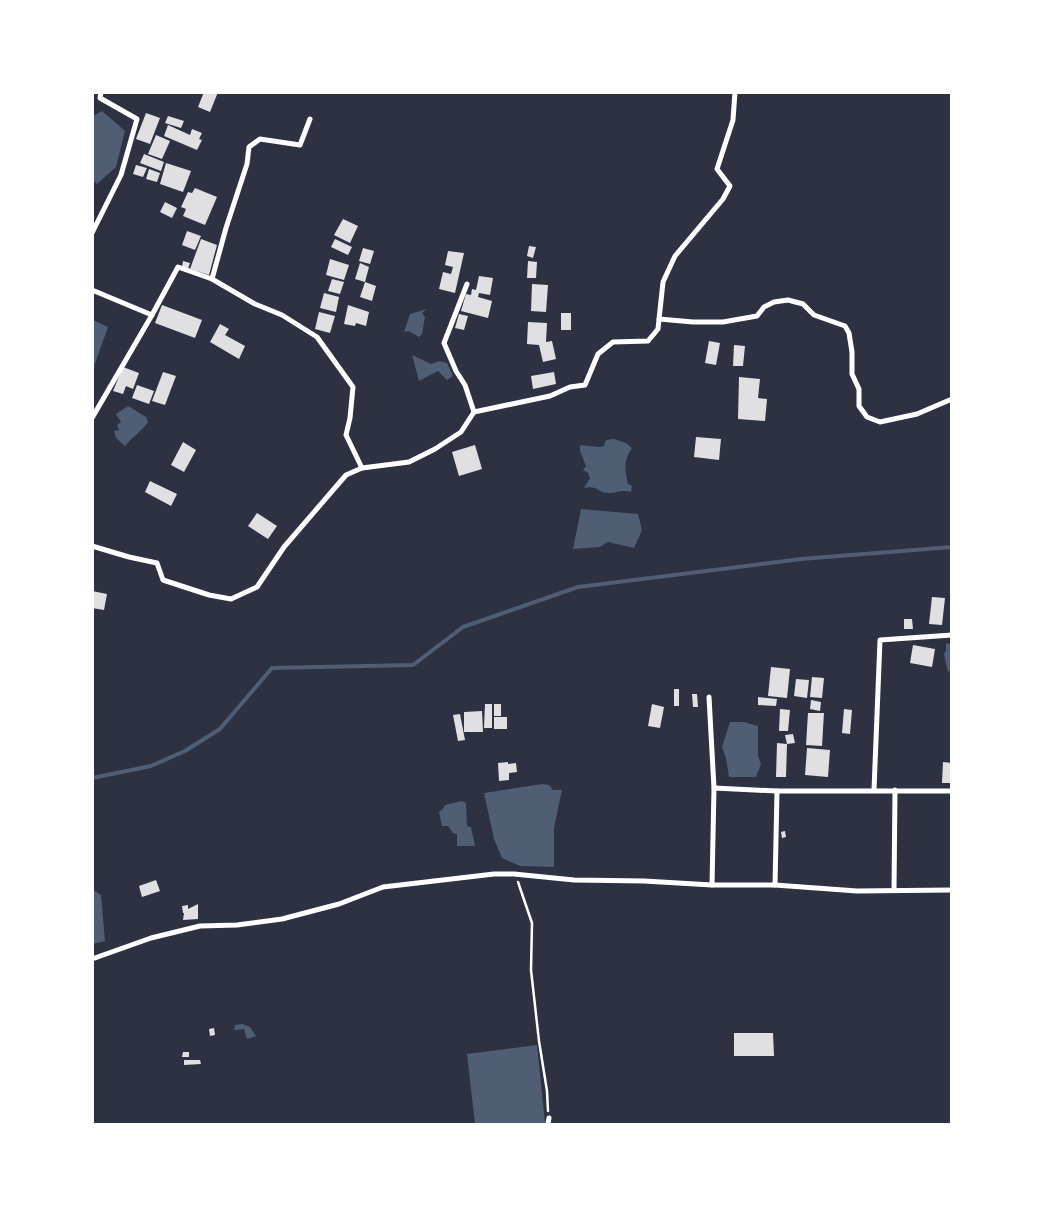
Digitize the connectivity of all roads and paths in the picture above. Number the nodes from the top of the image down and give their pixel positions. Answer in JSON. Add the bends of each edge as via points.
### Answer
{"nodes":[{"id":1,"x":101,"y":92,"type":"edge"},
{"id":2,"x":735,"y":92,"type":"edge"},
{"id":3,"x":310,"y":119,"type":"dead end"},
{"id":4,"x":92,"y":233,"type":"edge"},
{"id":5,"x":212,"y":280,"type":"junction"},
{"id":6,"x":467,"y":284,"type":"dead end"},
{"id":7,"x":92,"y":290,"type":"edge"},
{"id":8,"x":152,"y":315,"type":"junction"},
{"id":9,"x":659,"y":318,"type":"junction"},
{"id":10,"x":952,"y":399,"type":"edge"},
{"id":11,"x":474,"y":412,"type":"junction"},
{"id":12,"x":92,"y":418,"type":"edge"},
{"id":13,"x":362,"y":468,"type":"junction"},
{"id":14,"x":92,"y":546,"type":"edge"},
{"id":15,"x":952,"y":635,"type":"edge"},
{"id":16,"x":709,"y":696,"type":"dead end"},
{"id":17,"x":714,"y":788,"type":"junction"},
{"id":18,"x":874,"y":790,"type":"junction"},
{"id":19,"x":895,"y":790,"type":"junction"},
{"id":20,"x":777,"y":791,"type":"junction"},
{"id":21,"x":952,"y":791,"type":"edge"},
{"id":22,"x":514,"y":874,"type":"junction"},
{"id":23,"x":712,"y":885,"type":"junction"},
{"id":24,"x":774,"y":885,"type":"junction"},
{"id":25,"x":894,"y":890,"type":"junction"},
{"id":26,"x":952,"y":890,"type":"edge"},
{"id":27,"x":92,"y":959,"type":"edge"},
{"id":28,"x":549,"y":1118,"type":"joint"},
{"id":29,"x":548,"y":1124,"type":"edge"}],
"edges":[{"from":1,"to":4,"type":"street","via":[[100,98],[137,119],[121,175]]},
{"from":2,"to":9,"type":"street","via":[[734,120],[718,169],[730,186],[723,199],[675,256],[662,282]]},
{"from":3,"to":5,"type":"street","via":[[300,145],[260,140],[248,147],[247,164]]},
{"from":5,"to":8,"type":"street","via":[[178,267]]},
{"from":5,"to":13,"type":"street","via":[[282,315],[317,337],[353,387],[346,435]]},
{"from":6,"to":11,"type":"street","via":[[444,343]]},
{"from":7,"to":8,"type":"street"},
{"from":8,"to":12,"type":"street"},
{"from":9,"to":10,"type":"street","via":[[722,322],[757,316],[774,302],[796,301],[814,315],[845,326],[849,333],[852,374],[858,388],[859,406],[867,417],[880,422],[917,414]]},
{"from":9,"to":11,"type":"street","via":[[658,329],[648,340],[613,342],[598,354],[585,385]]},
{"from":11,"to":13,"type":"street","via":[[461,432],[409,462]]},
{"from":13,"to":14,"type":"street","via":[[346,475],[284,547],[257,587],[231,599],[163,580],[157,563]]},
{"from":15,"to":18,"type":"street","via":[[880,640]]},
{"from":16,"to":17,"type":"street"},
{"from":17,"to":20,"type":"street"},
{"from":17,"to":23,"type":"street"},
{"from":18,"to":19,"type":"street"},
{"from":18,"to":20,"type":"street"},
{"from":19,"to":21,"type":"street"},
{"from":19,"to":25,"type":"street"},
{"from":20,"to":24,"type":"street"},
{"from":22,"to":23,"type":"street","via":[[574,880]]},
{"from":22,"to":27,"type":"street","via":[[432,880],[383,888],[282,919],[200,926],[151,938]]},
{"from":22,"to":28,"type":"path","via":[[532,924],[531,970]]},
{"from":23,"to":24,"type":"street"},
{"from":24,"to":25,"type":"street"},
{"from":25,"to":26,"type":"street"},
{"from":28,"to":29,"type":"street"}]}
